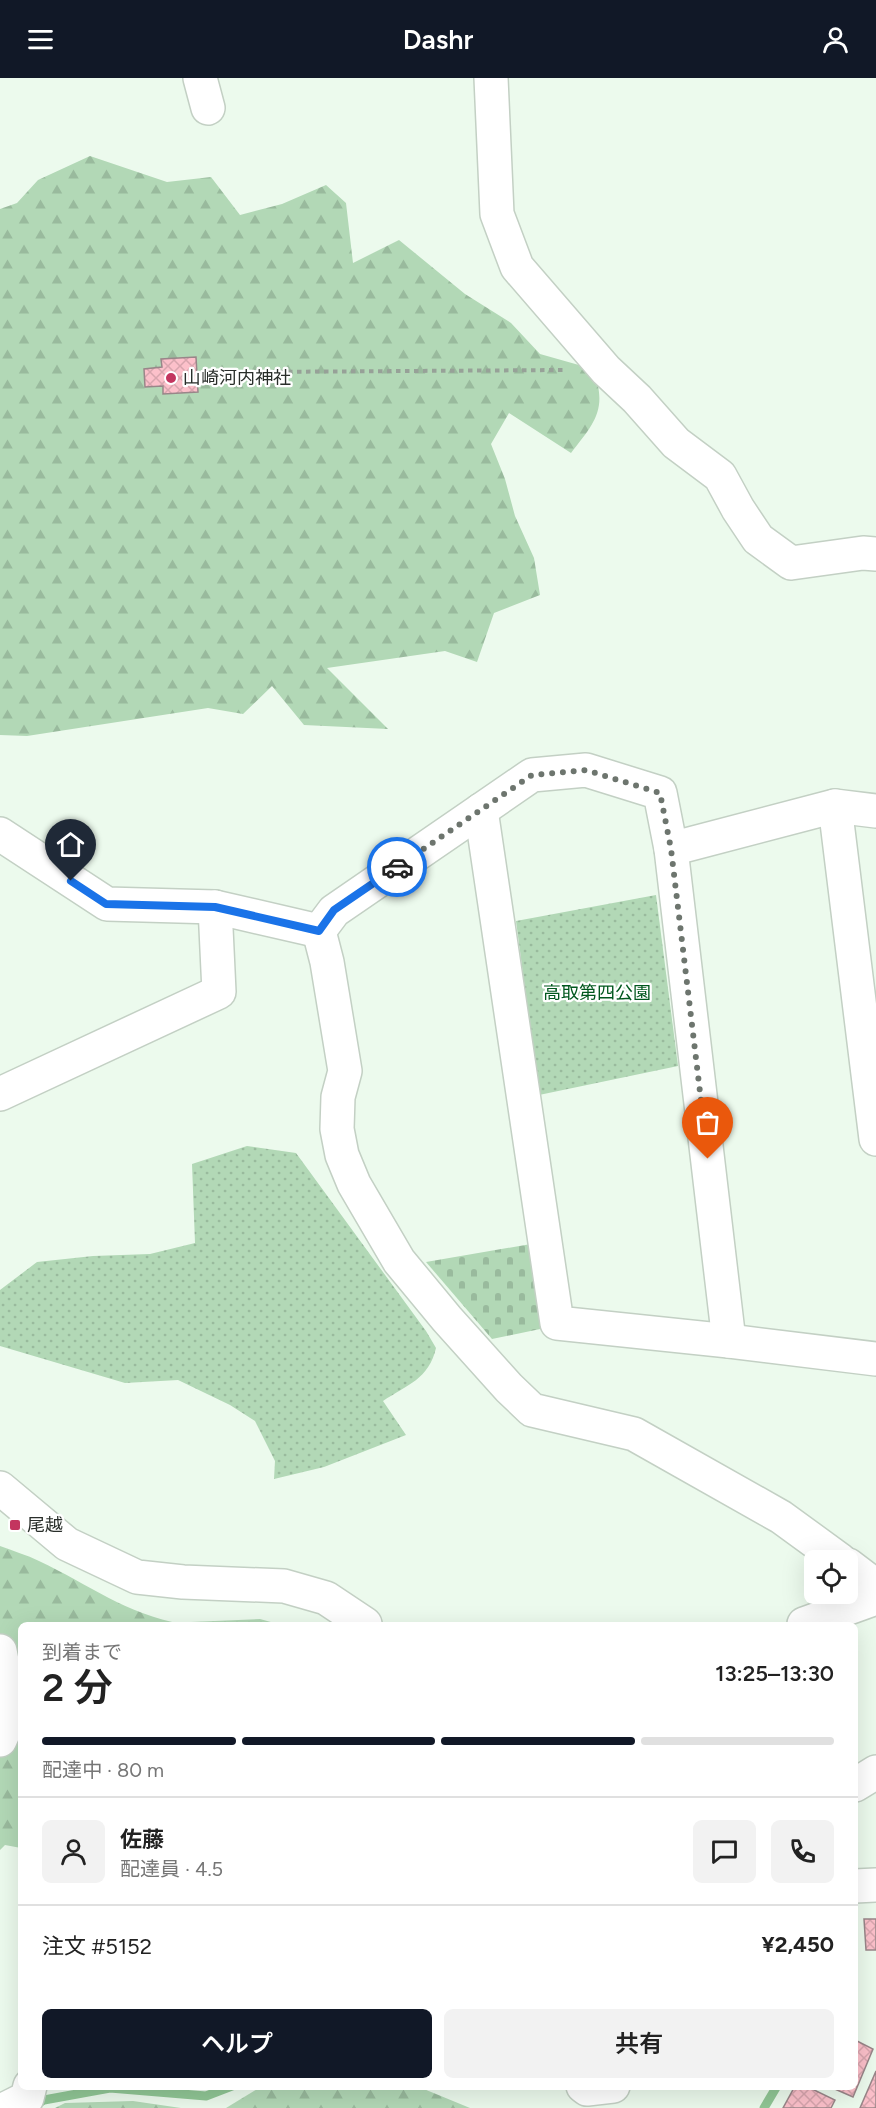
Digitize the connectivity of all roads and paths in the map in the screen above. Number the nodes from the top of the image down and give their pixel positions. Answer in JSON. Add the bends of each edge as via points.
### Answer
{"nodes":[{"id":1,"x":491,"y":78,"type":"edge"},
{"id":2,"x":606,"y":370,"type":"junction"},
{"id":3,"x":252,"y":372,"type":"dead end"},
{"id":4,"x":876,"y":554,"type":"edge"},
{"id":5,"x":835,"y":806,"type":"junction"},
{"id":6,"x":481,"y":810,"type":"junction"},
{"id":7,"x":876,"y":811,"type":"edge"},
{"id":8,"x":0,"y":834,"type":"edge"},
{"id":9,"x":671,"y":849,"type":"junction"},
{"id":10,"x":215,"y":907,"type":"junction"},
{"id":11,"x":319,"y":931,"type":"junction"},
{"id":12,"x":0,"y":1094,"type":"edge"},
{"id":13,"x":876,"y":1140,"type":"edge"},
{"id":14,"x":729,"y":1341,"type":"junction"},
{"id":15,"x":876,"y":1359,"type":"edge"},
{"id":16,"x":0,"y":1488,"type":"edge"},
{"id":17,"x":827,"y":1550,"type":"edge"},
{"id":18,"x":858,"y":1572,"type":"edge"},
{"id":19,"x":876,"y":1586,"type":"edge"},
{"id":20,"x":876,"y":1598,"type":"edge"},
{"id":21,"x":362,"y":1622,"type":"edge"},
{"id":22,"x":810,"y":1622,"type":"edge"},
{"id":23,"x":0,"y":1651,"type":"edge"},
{"id":24,"x":0,"y":1740,"type":"edge"},
{"id":25,"x":876,"y":1772,"type":"edge"},
{"id":26,"x":858,"y":1783,"type":"edge"},
{"id":27,"x":858,"y":1886,"type":"edge"},
{"id":28,"x":876,"y":1886,"type":"edge"},
{"id":29,"x":29,"y":2090,"type":"edge"},
{"id":30,"x":7,"y":2108,"type":"edge"}],
"edges":[{"from":1,"to":2,"type":"street","via":[[497,214],[517,267]]},
{"from":2,"to":3,"type":"path"},
{"from":2,"to":4,"type":"street","via":[[676,443],[720,476],[758,539],[791,563]]},
{"from":5,"to":7,"type":"street"},
{"from":5,"to":9,"type":"street"},
{"from":5,"to":13,"type":"street"},
{"from":6,"to":9,"type":"street","via":[[532,775],[586,770],[660,793]]},
{"from":6,"to":11,"type":"street","via":[[334,910]]},
{"from":6,"to":14,"type":"street","via":[[557,1323]]},
{"from":8,"to":10,"type":"street","via":[[106,904]]},
{"from":9,"to":14,"type":"street"},
{"from":10,"to":11,"type":"street"},
{"from":10,"to":12,"type":"street","via":[[219,992]]},
{"from":11,"to":17,"type":"street","via":[[345,1071],[338,1097],[337,1129],[342,1155],[354,1184],[399,1261],[532,1410],[634,1434],[781,1516]]},
{"from":14,"to":15,"type":"street"},
{"from":16,"to":21,"type":"street","via":[[67,1544],[137,1577],[284,1586],[326,1598]]},
{"from":18,"to":19,"type":"street"},
{"from":20,"to":22,"type":"street"},
{"from":23,"to":24,"type":"street","via":[[8,1691],[8,1722]]},
{"from":25,"to":26,"type":"street"},
{"from":27,"to":28,"type":"street"},
{"from":29,"to":30,"type":"street","via":[[27,2098]]}]}
